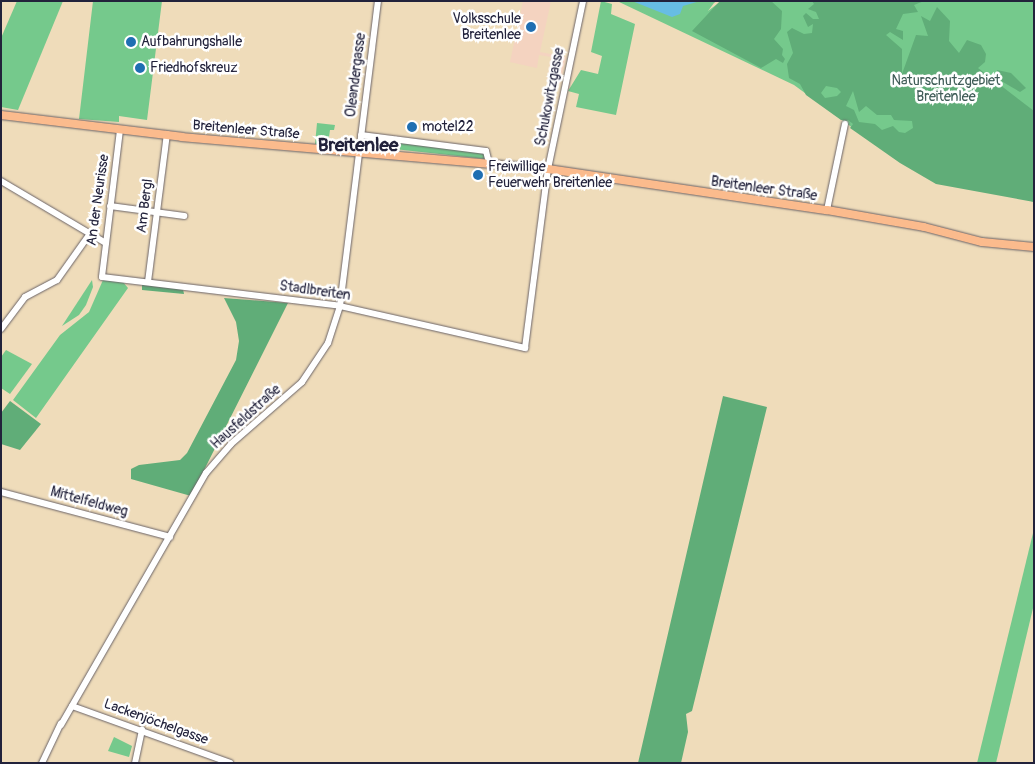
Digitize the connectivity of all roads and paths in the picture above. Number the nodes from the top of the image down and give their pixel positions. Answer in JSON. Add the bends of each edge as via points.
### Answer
{"nodes":[{"id":1,"x":378,"y":1,"type":"edge"},
{"id":2,"x":582,"y":1,"type":"edge"},
{"id":3,"x":1,"y":115,"type":"edge"},
{"id":4,"x":845,"y":124,"type":"dead end"},
{"id":5,"x":120,"y":130,"type":"junction"},
{"id":6,"x":167,"y":134,"type":"junction"},
{"id":7,"x":361,"y":135,"type":"junction"},
{"id":8,"x":359,"y":151,"type":"junction"},
{"id":9,"x":489,"y":163,"type":"junction"},
{"id":10,"x":548,"y":169,"type":"junction"},
{"id":11,"x":1,"y":181,"type":"edge"},
{"id":12,"x":110,"y":206,"type":"junction"},
{"id":13,"x":827,"y":210,"type":"junction"},
{"id":14,"x":157,"y":212,"type":"junction"},
{"id":15,"x":184,"y":216,"type":"dead end"},
{"id":16,"x":89,"y":234,"type":"junction"},
{"id":17,"x":104,"y":242,"type":"junction"},
{"id":18,"x":1034,"y":247,"type":"edge"},
{"id":19,"x":100,"y":274,"type":"joint"},
{"id":20,"x":148,"y":282,"type":"junction"},
{"id":21,"x":340,"y":306,"type":"junction"},
{"id":22,"x":1,"y":329,"type":"edge"},
{"id":23,"x":525,"y":348,"type":"joint"},
{"id":24,"x":1,"y":492,"type":"edge"},
{"id":25,"x":170,"y":537,"type":"junction"},
{"id":26,"x":72,"y":706,"type":"junction"},
{"id":27,"x":142,"y":730,"type":"junction"},
{"id":28,"x":42,"y":763,"type":"edge"},
{"id":29,"x":135,"y":763,"type":"edge"},
{"id":30,"x":230,"y":763,"type":"edge"}],
"edges":[{"from":1,"to":7,"type":"street","name":"Oleandergasse"},
{"from":2,"to":10,"type":"street","name":"Schukowitzgasse"},
{"from":3,"to":5,"type":"main road","name":"Breitenleer Straße"},
{"from":4,"to":13,"type":"street"},
{"from":5,"to":6,"type":"main road","name":"Breitenleer Straße"},
{"from":5,"to":12,"type":"street","name":"An der Neurisse"},
{"from":6,"to":8,"type":"main road","name":"Breitenleer Straße","via":[[334,152]]},
{"from":6,"to":14,"type":"street","name":"Am Bergl"},
{"from":7,"to":8,"type":"street","name":"Oleandergasse"},
{"from":7,"to":9,"type":"street","via":[[486,151]]},
{"from":8,"to":9,"type":"main road","name":"Breitenleer Straße"},
{"from":8,"to":21,"type":"street","name":"Hausfeldstraße"},
{"from":9,"to":10,"type":"main road","name":"Breitenleer Straße"},
{"from":10,"to":13,"type":"main road","name":"Breitenleer Straße"},
{"from":10,"to":23,"type":"street","name":"Schukowitzgasse"},
{"from":11,"to":16,"type":"street"},
{"from":12,"to":14,"type":"street"},
{"from":12,"to":17,"type":"street","name":"An der Neurisse"},
{"from":13,"to":18,"type":"main road","name":"Breitenleer Straße","via":[[982,242]]},
{"from":14,"to":15,"type":"street"},
{"from":14,"to":20,"type":"street","name":"Am Bergl"},
{"from":16,"to":17,"type":"street"},
{"from":16,"to":22,"type":"street","via":[[57,280],[25,297]]},
{"from":17,"to":19,"type":"street","name":"An der Neurisse"},
{"from":19,"to":20,"type":"street","name":"Stadlbreiten"},
{"from":20,"to":21,"type":"street","name":"Stadlbreiten"},
{"from":21,"to":23,"type":"street","name":"Stadlbreiten"},
{"from":21,"to":25,"type":"street","name":"Hausfeldstraße","via":[[328,343],[310,373],[218,458]]},
{"from":24,"to":25,"type":"street","name":"Mittelfeldweg"},
{"from":25,"to":26,"type":"street","name":"Hausfeldstraße"},
{"from":26,"to":27,"type":"street","name":"Lackenjöchelgasse"},
{"from":26,"to":28,"type":"street","name":"Hausfeldstraße"},
{"from":27,"to":29,"type":"street"},
{"from":27,"to":30,"type":"street","name":"Lackenjöchelgasse"}]}
